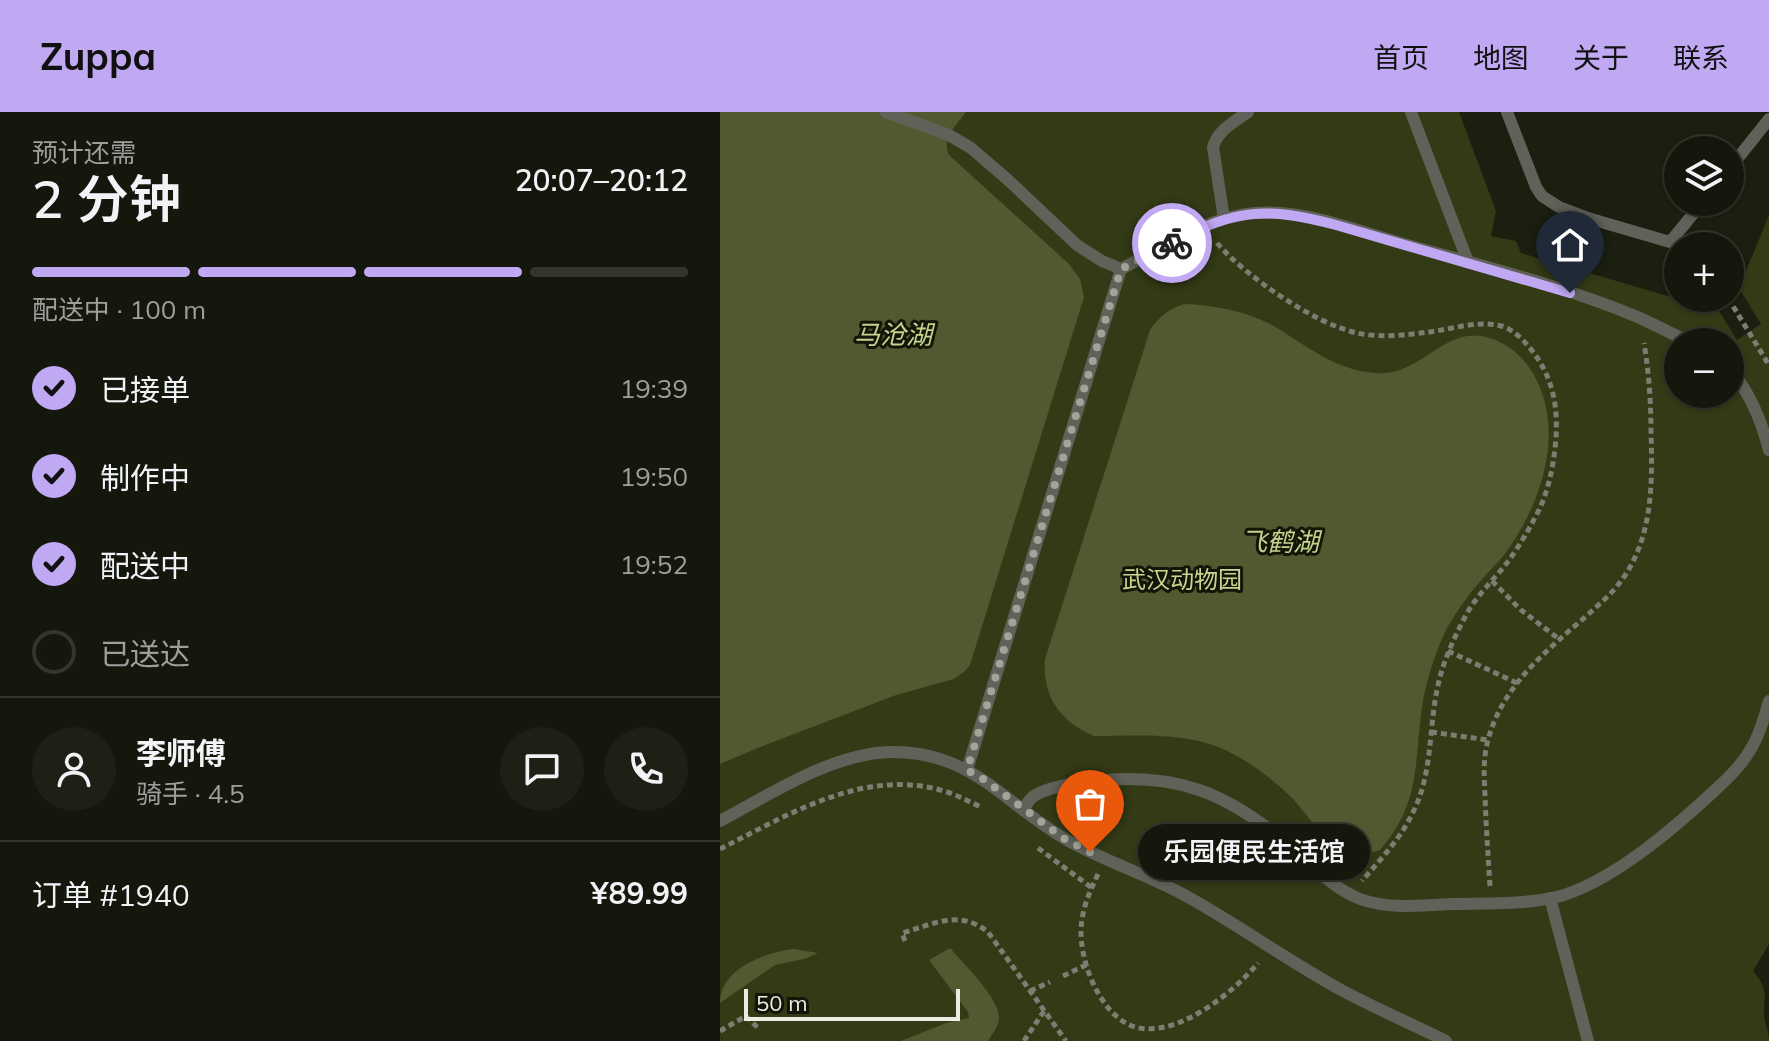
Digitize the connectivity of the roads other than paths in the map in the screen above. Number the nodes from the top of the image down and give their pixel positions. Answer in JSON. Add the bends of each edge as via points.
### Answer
{"nodes":[{"id":1,"x":886,"y":112,"type":"edge"},
{"id":2,"x":1248,"y":112,"type":"edge"},
{"id":3,"x":1411,"y":112,"type":"edge"},
{"id":4,"x":1507,"y":112,"type":"edge"},
{"id":5,"x":1769,"y":119,"type":"edge"},
{"id":6,"x":1744,"y":150,"type":"edge"},
{"id":7,"x":1691,"y":216,"type":"edge"},
{"id":8,"x":1224,"y":219,"type":"junction"},
{"id":9,"x":1468,"y":262,"type":"junction"},
{"id":10,"x":1121,"y":269,"type":"junction"},
{"id":11,"x":1664,"y":330,"type":"edge"},
{"id":12,"x":1744,"y":388,"type":"edge"},
{"id":13,"x":1769,"y":448,"type":"edge"},
{"id":14,"x":1769,"y":701,"type":"edge"},
{"id":15,"x":967,"y":770,"type":"junction"},
{"id":16,"x":1023,"y":810,"type":"junction"},
{"id":17,"x":720,"y":821,"type":"edge"},
{"id":18,"x":1550,"y":898,"type":"junction"},
{"id":19,"x":1446,"y":1041,"type":"edge"},
{"id":20,"x":1588,"y":1041,"type":"edge"}],
"edges":[{"from":1,"to":10,"type":"lane","via":[[971,148],[1077,245]]},
{"from":2,"to":8,"type":"lane","via":[[1227,126],[1213,147]]},
{"from":3,"to":9,"type":"lane"},
{"from":4,"to":7,"type":"lane","via":[[1536,187],[1559,207],[1670,242]]},
{"from":5,"to":6,"type":"lane"},
{"from":8,"to":9,"type":"lane","via":[[1269,212],[1309,218]]},
{"from":8,"to":10,"type":"lane"},
{"from":9,"to":11,"type":"lane","via":[[1570,293]]},
{"from":10,"to":15,"type":"lane"},
{"from":12,"to":13,"type":"lane"},
{"from":14,"to":18,"type":"lane","via":[[1750,750],[1693,810],[1613,871]]},
{"from":15,"to":16,"type":"lane"},
{"from":15,"to":17,"type":"lane","via":[[918,754],[863,755],[804,777]]},
{"from":16,"to":18,"type":"lane","via":[[1039,794],[1079,783],[1171,782],[1212,794],[1250,815],[1323,876],[1371,902],[1425,905]]},
{"from":16,"to":19,"type":"lane","via":[[1065,839],[1177,891],[1343,990]]},
{"from":18,"to":20,"type":"lane"}]}
